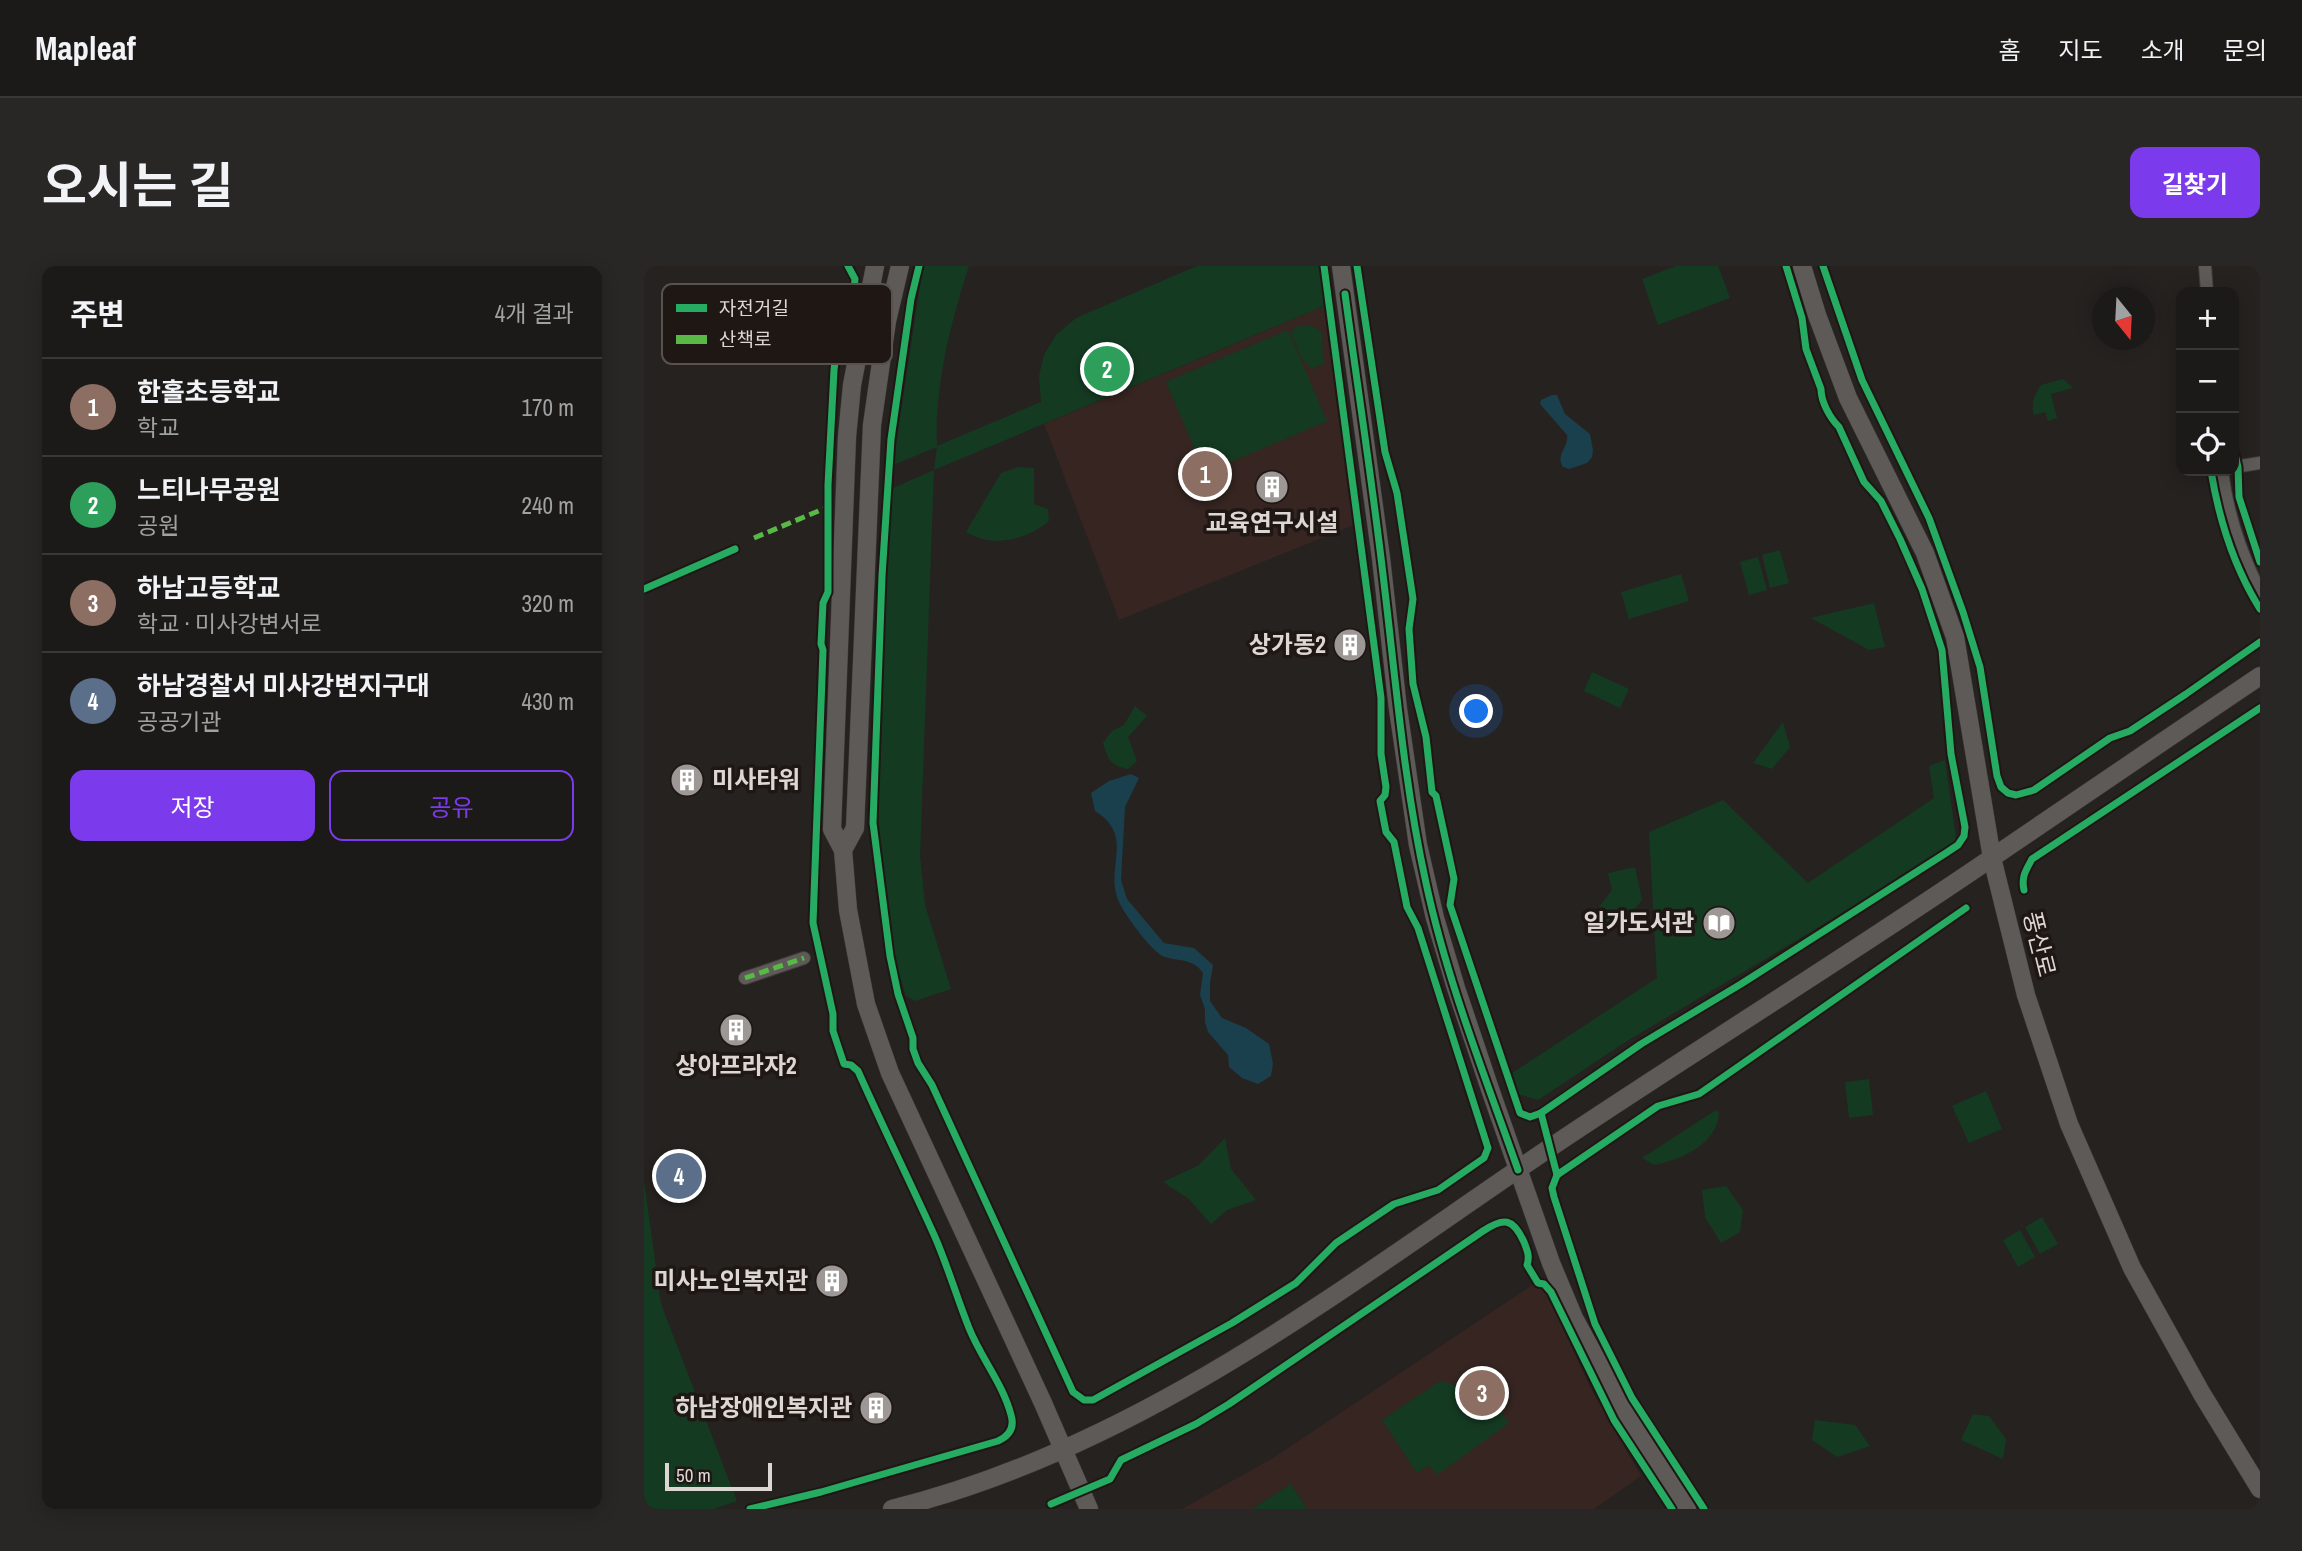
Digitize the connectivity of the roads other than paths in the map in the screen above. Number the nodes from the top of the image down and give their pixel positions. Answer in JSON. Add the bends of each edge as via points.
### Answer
{"nodes":[{"id":1,"x":874,"y":266,"type":"edge"},
{"id":2,"x":900,"y":266,"type":"edge"},
{"id":3,"x":1341,"y":266,"type":"edge"},
{"id":4,"x":1802,"y":266,"type":"edge"},
{"id":5,"x":2205,"y":266,"type":"edge"},
{"id":6,"x":871,"y":284,"type":"edge"},
{"id":7,"x":2207,"y":287,"type":"edge"},
{"id":8,"x":892,"y":300,"type":"edge"},
{"id":9,"x":856,"y":364,"type":"edge"},
{"id":10,"x":881,"y":364,"type":"edge"},
{"id":11,"x":2260,"y":463,"type":"edge"},
{"id":12,"x":2239,"y":466,"type":"edge"},
{"id":13,"x":2223,"y":476,"type":"edge"},
{"id":14,"x":2260,"y":592,"type":"edge"},
{"id":15,"x":2260,"y":676,"type":"edge"},
{"id":16,"x":843,"y":850,"type":"junction"},
{"id":17,"x":1992,"y":858,"type":"junction"},
{"id":18,"x":804,"y":958,"type":"dead end"},
{"id":19,"x":745,"y":978,"type":"dead end"},
{"id":20,"x":1518,"y":1170,"type":"junction"},
{"id":21,"x":1063,"y":1449,"type":"junction"},
{"id":22,"x":2257,"y":1479,"type":"edge"},
{"id":23,"x":892,"y":1509,"type":"edge"},
{"id":24,"x":1089,"y":1509,"type":"edge"},
{"id":25,"x":1687,"y":1509,"type":"edge"}],
"edges":[{"from":1,"to":6,"type":"main road"},
{"from":2,"to":8,"type":"main road"},
{"from":3,"to":20,"type":"main road","via":[[1418,845],[1455,988]]},
{"from":4,"to":17,"type":"main road","name":"풍산로","via":[[1848,398],[1943,597],[1963,674]]},
{"from":5,"to":7,"type":"street"},
{"from":9,"to":16,"type":"main road","via":[[848,438],[832,830]]},
{"from":10,"to":16,"type":"main road","via":[[872,425],[855,828]]},
{"from":11,"to":12,"type":"street"},
{"from":13,"to":14,"type":"street","via":[[2241,547]]},
{"from":15,"to":17,"type":"main road"},
{"from":16,"to":21,"type":"main road","via":[[859,973],[876,1035]]},
{"from":17,"to":20,"type":"main road"},
{"from":17,"to":22,"type":"main road","name":"풍산로","via":[[2026,995],[2069,1124],[2101,1200],[2160,1322]]},
{"from":18,"to":19,"type":"street"},
{"from":20,"to":21,"type":"main road","via":[[1208,1376],[1107,1431]]},
{"from":20,"to":25,"type":"main road","via":[[1574,1318],[1633,1426]]},
{"from":21,"to":23,"type":"main road","via":[[962,1489]]},
{"from":21,"to":24,"type":"main road"}]}
